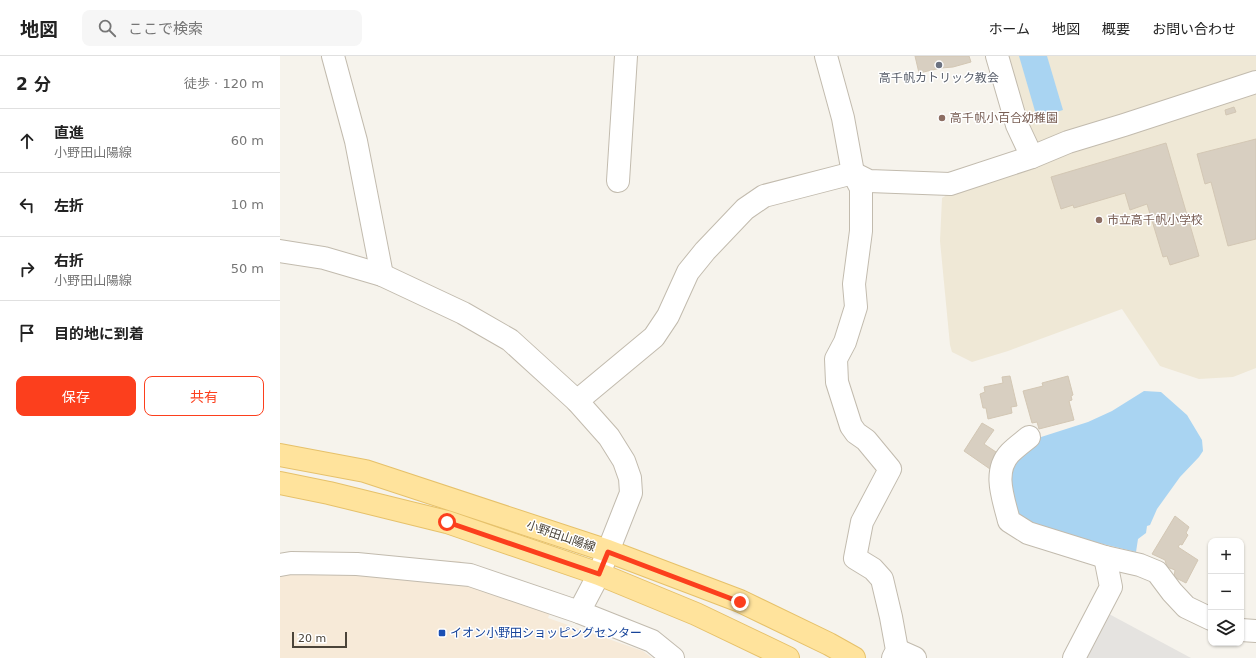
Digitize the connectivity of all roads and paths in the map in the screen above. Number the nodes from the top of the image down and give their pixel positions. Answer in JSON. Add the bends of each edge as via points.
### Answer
{"nodes":[{"id":1,"x":333,"y":56,"type":"edge"},
{"id":2,"x":626,"y":56,"type":"edge"},
{"id":3,"x":826,"y":56,"type":"edge"},
{"id":4,"x":997,"y":56,"type":"edge"},
{"id":5,"x":1256,"y":82,"type":"edge"},
{"id":6,"x":1032,"y":157,"type":"junction"},
{"id":7,"x":853,"y":173,"type":"junction"},
{"id":8,"x":618,"y":181,"type":"dead end"},
{"id":9,"x":280,"y":251,"type":"edge"},
{"id":10,"x":382,"y":275,"type":"junction"},
{"id":11,"x":577,"y":401,"type":"junction"},
{"id":12,"x":1029,"y":437,"type":"dead end"},
{"id":13,"x":280,"y":455,"type":"edge"},
{"id":14,"x":280,"y":483,"type":"edge"},
{"id":15,"x":608,"y":552,"type":"junction"},
{"id":16,"x":1105,"y":557,"type":"junction"},
{"id":17,"x":280,"y":565,"type":"edge"},
{"id":18,"x":1140,"y":565,"type":"junction"},
{"id":19,"x":599,"y":574,"type":"junction"},
{"id":20,"x":1111,"y":587,"type":"junction"},
{"id":21,"x":579,"y":612,"type":"junction"},
{"id":22,"x":1208,"y":618,"type":"edge"},
{"id":23,"x":1244,"y":630,"type":"edge"},
{"id":24,"x":1256,"y":632,"type":"edge"},
{"id":25,"x":901,"y":655,"type":"edge"},
{"id":26,"x":673,"y":658,"type":"edge"},
{"id":27,"x":788,"y":658,"type":"edge"},
{"id":28,"x":854,"y":658,"type":"edge"},
{"id":29,"x":1074,"y":658,"type":"edge"}],
"edges":[{"from":1,"to":10,"type":"street","via":[[356,141]]},
{"from":2,"to":8,"type":"street"},
{"from":3,"to":7,"type":"street","via":[[843,118]]},
{"from":4,"to":6,"type":"street","via":[[1018,125]]},
{"from":5,"to":6,"type":"street","via":[[1068,142]]},
{"from":6,"to":7,"type":"street","via":[[950,184],[869,181]]},
{"from":7,"to":11,"type":"street","via":[[764,196],[745,209],[688,272],[668,316],[654,337]]},
{"from":7,"to":25,"type":"street","via":[[861,188],[861,232],[854,284],[856,307],[845,342],[836,359],[837,382],[851,426],[890,469],[862,522],[855,558],[873,569],[882,579]]},
{"from":9,"to":10,"type":"street","via":[[324,258]]},
{"from":10,"to":11,"type":"street","via":[[463,313],[510,340]]},
{"from":11,"to":15,"type":"street","via":[[609,438],[624,461],[630,478],[631,493]]},
{"from":12,"to":16,"type":"street","via":[[1002,465],[1000,482],[1010,522],[1028,533]]},
{"from":13,"to":15,"type":"main road","name":"小野田山陽線","via":[[365,471]]},
{"from":14,"to":19,"type":"main road","name":"小野田山陽線","via":[[447,522]]},
{"from":15,"to":19,"type":"street"},
{"from":15,"to":28,"type":"main road","name":"小野田山陽線","via":[[740,602]]},
{"from":16,"to":18,"type":"street"},
{"from":16,"to":20,"type":"street"},
{"from":17,"to":21,"type":"street","via":[[357,564],[470,575]]},
{"from":18,"to":20,"type":"street"},
{"from":18,"to":22,"type":"street","via":[[1157,572],[1186,607]]},
{"from":19,"to":21,"type":"street"},
{"from":19,"to":27,"type":"main road","name":"小野田山陽線","via":[[696,614]]},
{"from":20,"to":29,"type":"street"},
{"from":21,"to":26,"type":"street","via":[[652,641]]},
{"from":23,"to":24,"type":"street"}]}
